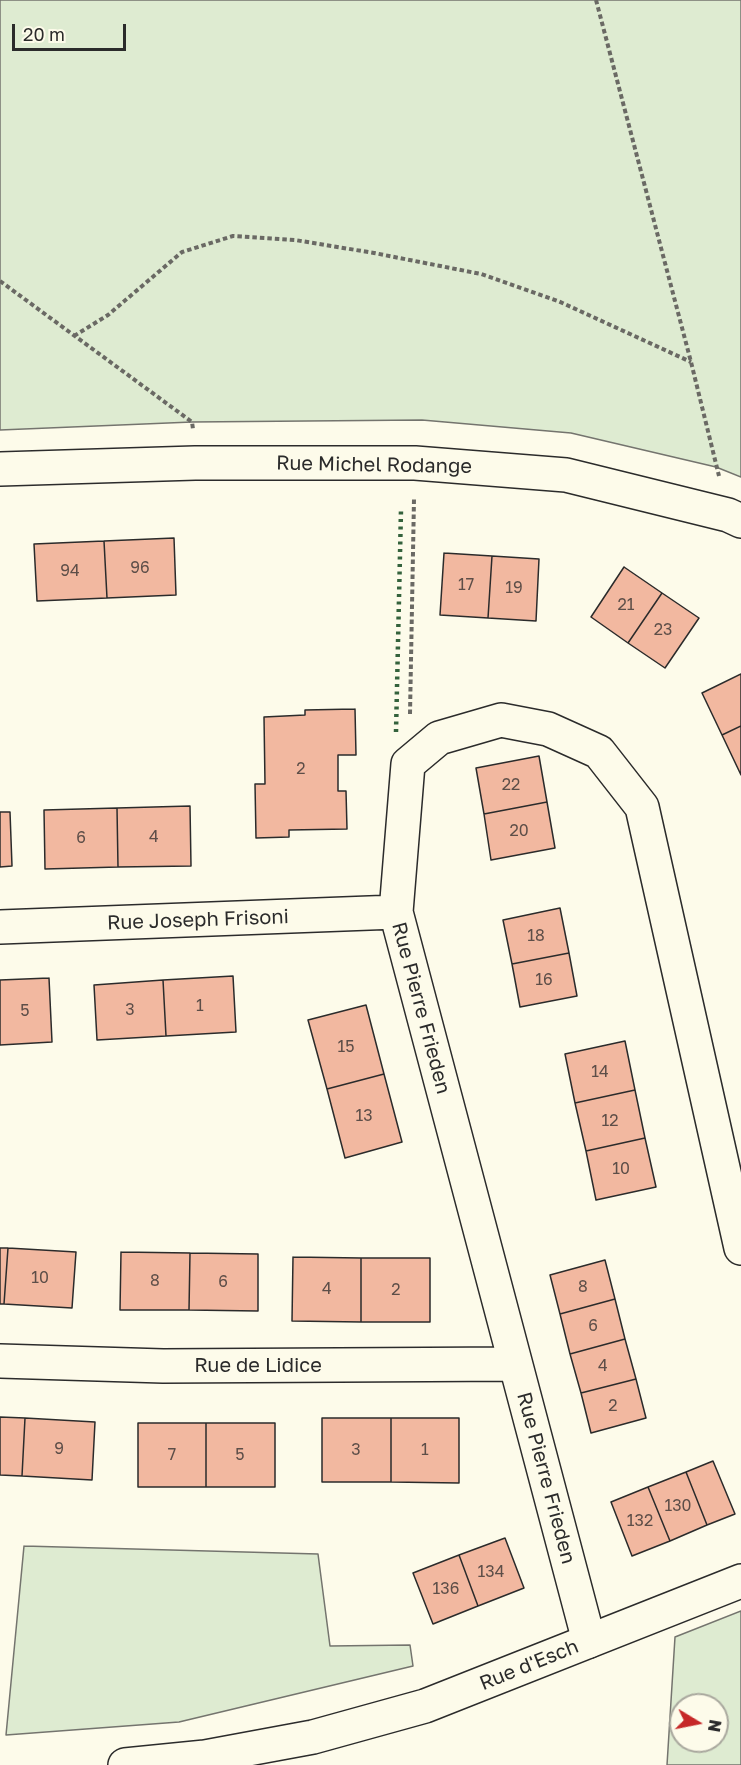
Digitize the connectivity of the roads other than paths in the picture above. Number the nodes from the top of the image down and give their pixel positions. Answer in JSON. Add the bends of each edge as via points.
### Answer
{"nodes":[{"id":1,"x":0,"y":469,"type":"edge"},
{"id":2,"x":734,"y":518,"type":"edge"},
{"id":3,"x":396,"y":912,"type":"junction"},
{"id":4,"x":0,"y":927,"type":"edge"},
{"id":5,"x":741,"y":1248,"type":"edge"},
{"id":6,"x":0,"y":1361,"type":"edge"},
{"id":7,"x":515,"y":1364,"type":"junction"},
{"id":8,"x":741,"y":1581,"type":"edge"},
{"id":9,"x":589,"y":1641,"type":"junction"},
{"id":10,"x":125,"y":1765,"type":"edge"}],
"edges":[{"from":1,"to":2,"type":"street","name":"Rue Michel Rodange","via":[[195,463],[416,463],[566,475]]},
{"from":3,"to":4,"type":"street","name":"Rue Joseph Frisoni"},
{"from":3,"to":5,"type":"street","name":"Rue Pierre Frieden","via":[[408,764],[439,738],[501,720],[548,729],[599,752],[642,807]]},
{"from":3,"to":7,"type":"street","name":"Rue Pierre Frieden"},
{"from":6,"to":7,"type":"street","name":"Rue de Lidice","via":[[163,1366]]},
{"from":7,"to":9,"type":"street","name":"Rue Pierre Frieden"},
{"from":8,"to":9,"type":"street","name":"Rue d'Esch"},
{"from":9,"to":10,"type":"street","name":"Rue d'Esch","via":[[425,1706],[313,1737],[205,1757]]}]}
